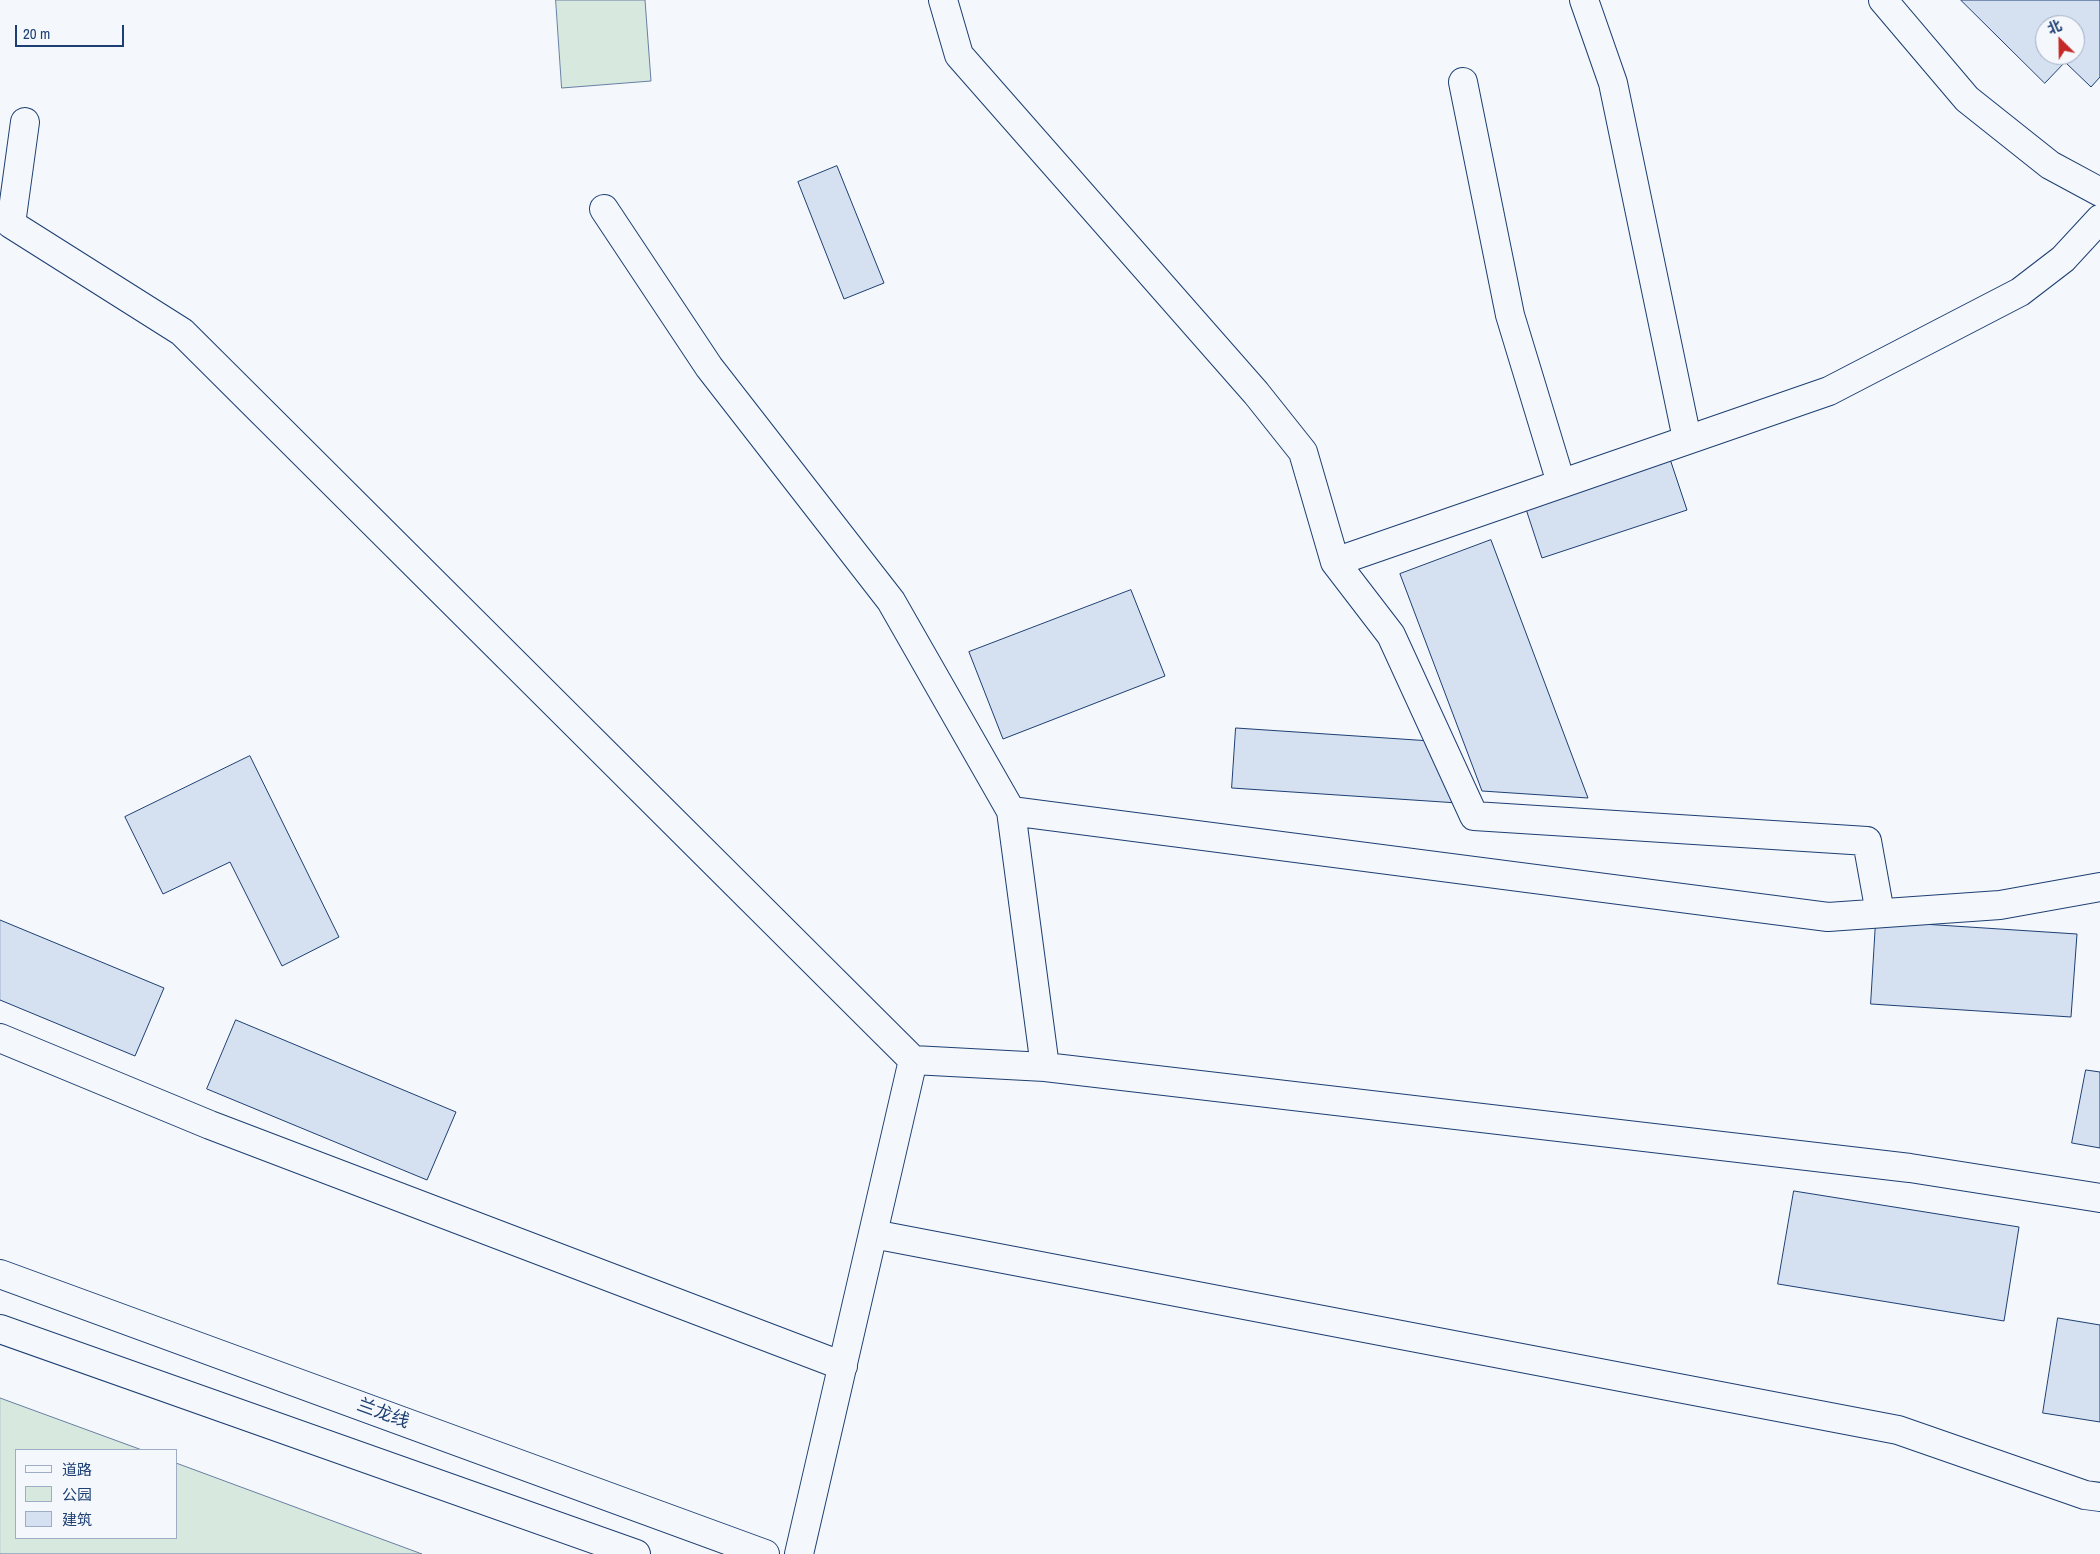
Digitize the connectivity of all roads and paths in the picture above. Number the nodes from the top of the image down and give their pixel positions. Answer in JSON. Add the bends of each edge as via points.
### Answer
{"nodes":[{"id":1,"x":943,"y":0,"type":"edge"},
{"id":2,"x":1584,"y":0,"type":"edge"},
{"id":3,"x":1883,"y":0,"type":"edge"},
{"id":4,"x":1463,"y":82,"type":"dead end"},
{"id":5,"x":25,"y":122,"type":"dead end"},
{"id":6,"x":2100,"y":192,"type":"edge"},
{"id":7,"x":604,"y":209,"type":"dead end"},
{"id":8,"x":2100,"y":219,"type":"edge"},
{"id":9,"x":1687,"y":439,"type":"junction"},
{"id":10,"x":1561,"y":483,"type":"junction"},
{"id":11,"x":1335,"y":562,"type":"junction"},
{"id":12,"x":1011,"y":811,"type":"junction"},
{"id":13,"x":2100,"y":887,"type":"edge"},
{"id":14,"x":1880,"y":913,"type":"junction"},
{"id":15,"x":0,"y":1038,"type":"edge"},
{"id":16,"x":913,"y":1060,"type":"junction"},
{"id":17,"x":1045,"y":1067,"type":"junction"},
{"id":18,"x":2100,"y":1198,"type":"edge"},
{"id":19,"x":873,"y":1234,"type":"junction"},
{"id":20,"x":0,"y":1274,"type":"edge"},
{"id":21,"x":0,"y":1329,"type":"edge"},
{"id":22,"x":843,"y":1366,"type":"junction"},
{"id":23,"x":2100,"y":1496,"type":"edge"},
{"id":24,"x":636,"y":1554,"type":"edge"},
{"id":25,"x":765,"y":1554,"type":"edge"},
{"id":26,"x":799,"y":1554,"type":"edge"}],
"edges":[{"from":1,"to":11,"type":"main road","via":[[959,55],[1250,386],[1303,452]]},
{"from":2,"to":9,"type":"main road","via":[[1613,83]]},
{"from":3,"to":6,"type":"main road","via":[[1968,100],[2050,165]]},
{"from":4,"to":10,"type":"main road","via":[[1510,315]]},
{"from":5,"to":16,"type":"main road","via":[[11,224],[182,332]]},
{"from":7,"to":12,"type":"main road","via":[[709,367],[891,601]]},
{"from":8,"to":9,"type":"main road","via":[[2063,259],[2020,292],[1829,390]]},
{"from":9,"to":10,"type":"main road"},
{"from":10,"to":11,"type":"main road"},
{"from":11,"to":14,"type":"main road","via":[[1391,635],[1474,816],[1866,841]]},
{"from":12,"to":14,"type":"main road","via":[[1828,917]]},
{"from":12,"to":17,"type":"main road"},
{"from":13,"to":14,"type":"main road","via":[[2000,905]]},
{"from":15,"to":22,"type":"main road","via":[[220,1128]]},
{"from":16,"to":17,"type":"main road"},
{"from":16,"to":19,"type":"main road"},
{"from":17,"to":18,"type":"main road","via":[[1910,1168]]},
{"from":19,"to":22,"type":"main road"},
{"from":19,"to":23,"type":"main road","via":[[1898,1430],[2085,1495]]},
{"from":20,"to":25,"type":"main road","name":"兰龙线"},
{"from":21,"to":24,"type":"main road"},
{"from":22,"to":26,"type":"main road"}]}
